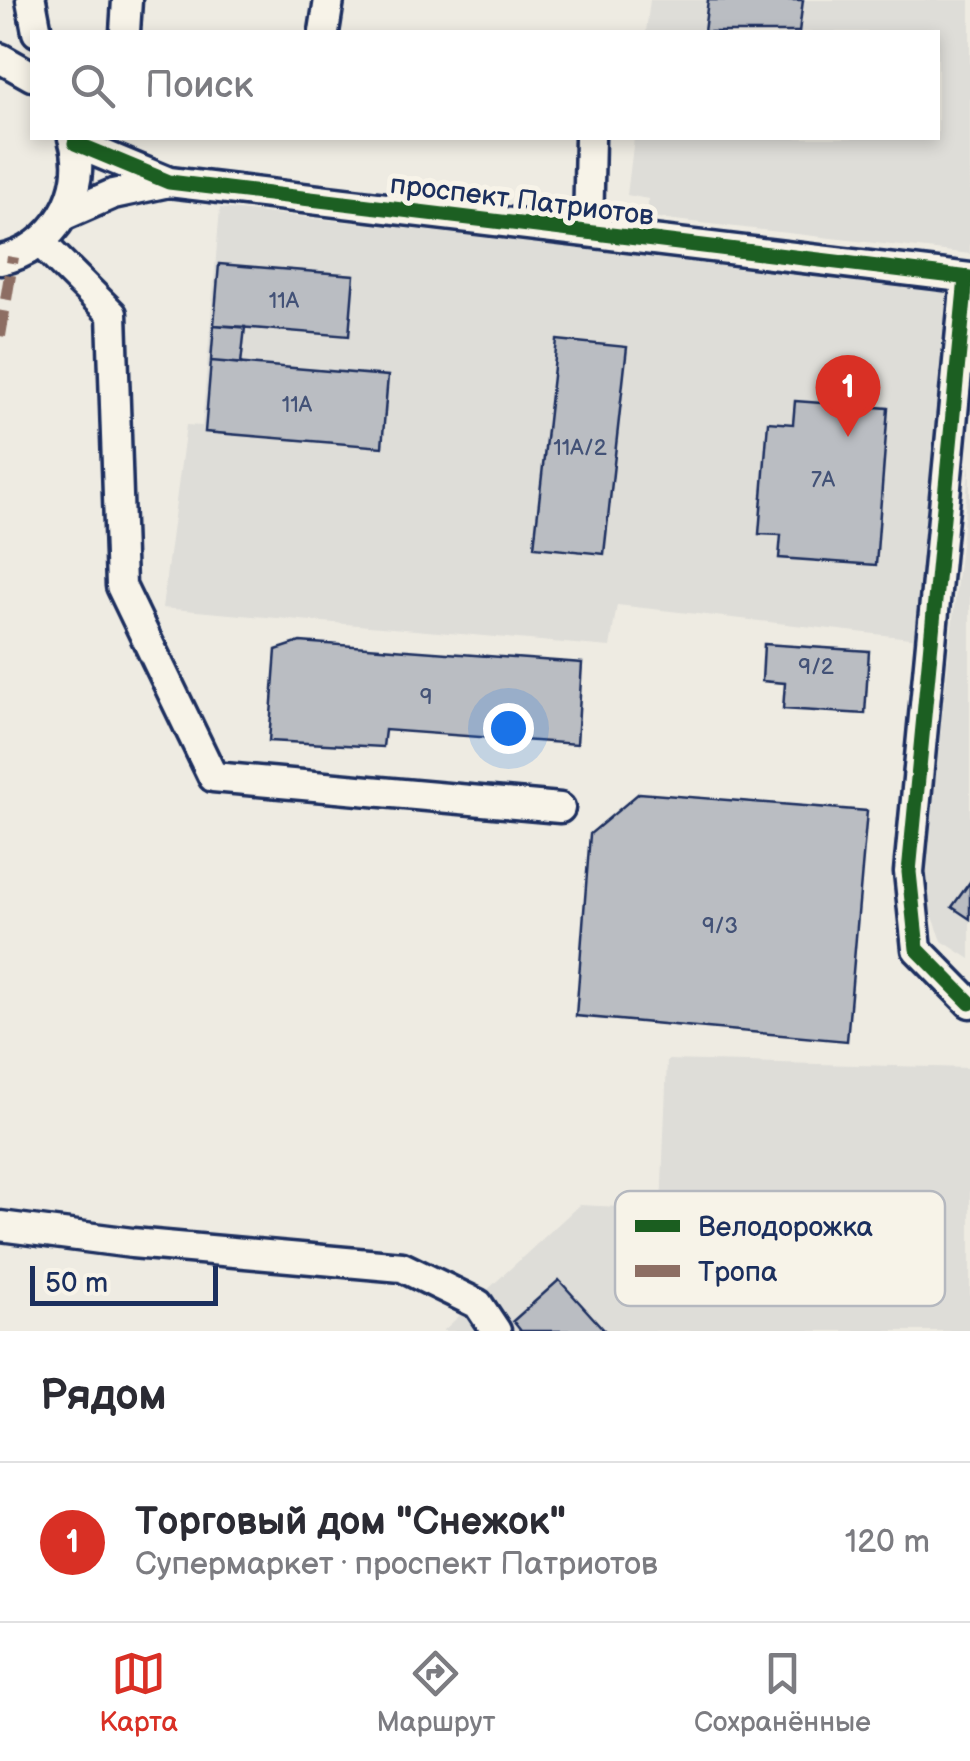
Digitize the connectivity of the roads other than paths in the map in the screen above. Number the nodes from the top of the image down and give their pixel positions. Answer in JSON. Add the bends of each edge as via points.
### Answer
{"nodes":[{"id":1,"x":32,"y":0,"type":"edge"},
{"id":2,"x":127,"y":0,"type":"edge"},
{"id":3,"x":329,"y":0,"type":"edge"},
{"id":4,"x":37,"y":30,"type":"edge"},
{"id":5,"x":124,"y":30,"type":"edge"},
{"id":6,"x":324,"y":30,"type":"edge"},
{"id":7,"x":0,"y":58,"type":"edge"},
{"id":8,"x":30,"y":75,"type":"edge"},
{"id":9,"x":77,"y":140,"type":"edge"},
{"id":10,"x":79,"y":140,"type":"edge"},
{"id":11,"x":590,"y":140,"type":"edge"},
{"id":12,"x":168,"y":182,"type":"junction"},
{"id":13,"x":64,"y":215,"type":"junction"},
{"id":14,"x":588,"y":232,"type":"junction"},
{"id":15,"x":41,"y":243,"type":"junction"},
{"id":16,"x":0,"y":260,"type":"edge"},
{"id":17,"x":968,"y":278,"type":"edge"},
{"id":18,"x":560,"y":808,"type":"dead end"},
{"id":19,"x":970,"y":1003,"type":"edge"},
{"id":20,"x":0,"y":1226,"type":"edge"},
{"id":21,"x":496,"y":1331,"type":"edge"}],
"edges":[{"from":1,"to":4,"type":"street"},
{"from":2,"to":5,"type":"street"},
{"from":3,"to":6,"type":"street"},
{"from":7,"to":8,"type":"street"},
{"from":9,"to":13,"type":"street","via":[[76,176]]},
{"from":10,"to":12,"type":"street","name":"проспект Патриотов"},
{"from":11,"to":14,"type":"street"},
{"from":12,"to":13,"type":"street","name":"проспект Патриотов","via":[[113,194]]},
{"from":12,"to":14,"type":"street","name":"проспект Патриотов"},
{"from":13,"to":15,"type":"street"},
{"from":14,"to":17,"type":"street","name":"проспект Патриотов"},
{"from":15,"to":16,"type":"street"},
{"from":15,"to":18,"type":"street","via":[[112,314],[120,586],[213,777]]},
{"from":17,"to":19,"type":"street","via":[[910,872],[917,949]]},
{"from":20,"to":21,"type":"street","via":[[402,1267],[478,1304]]}]}
